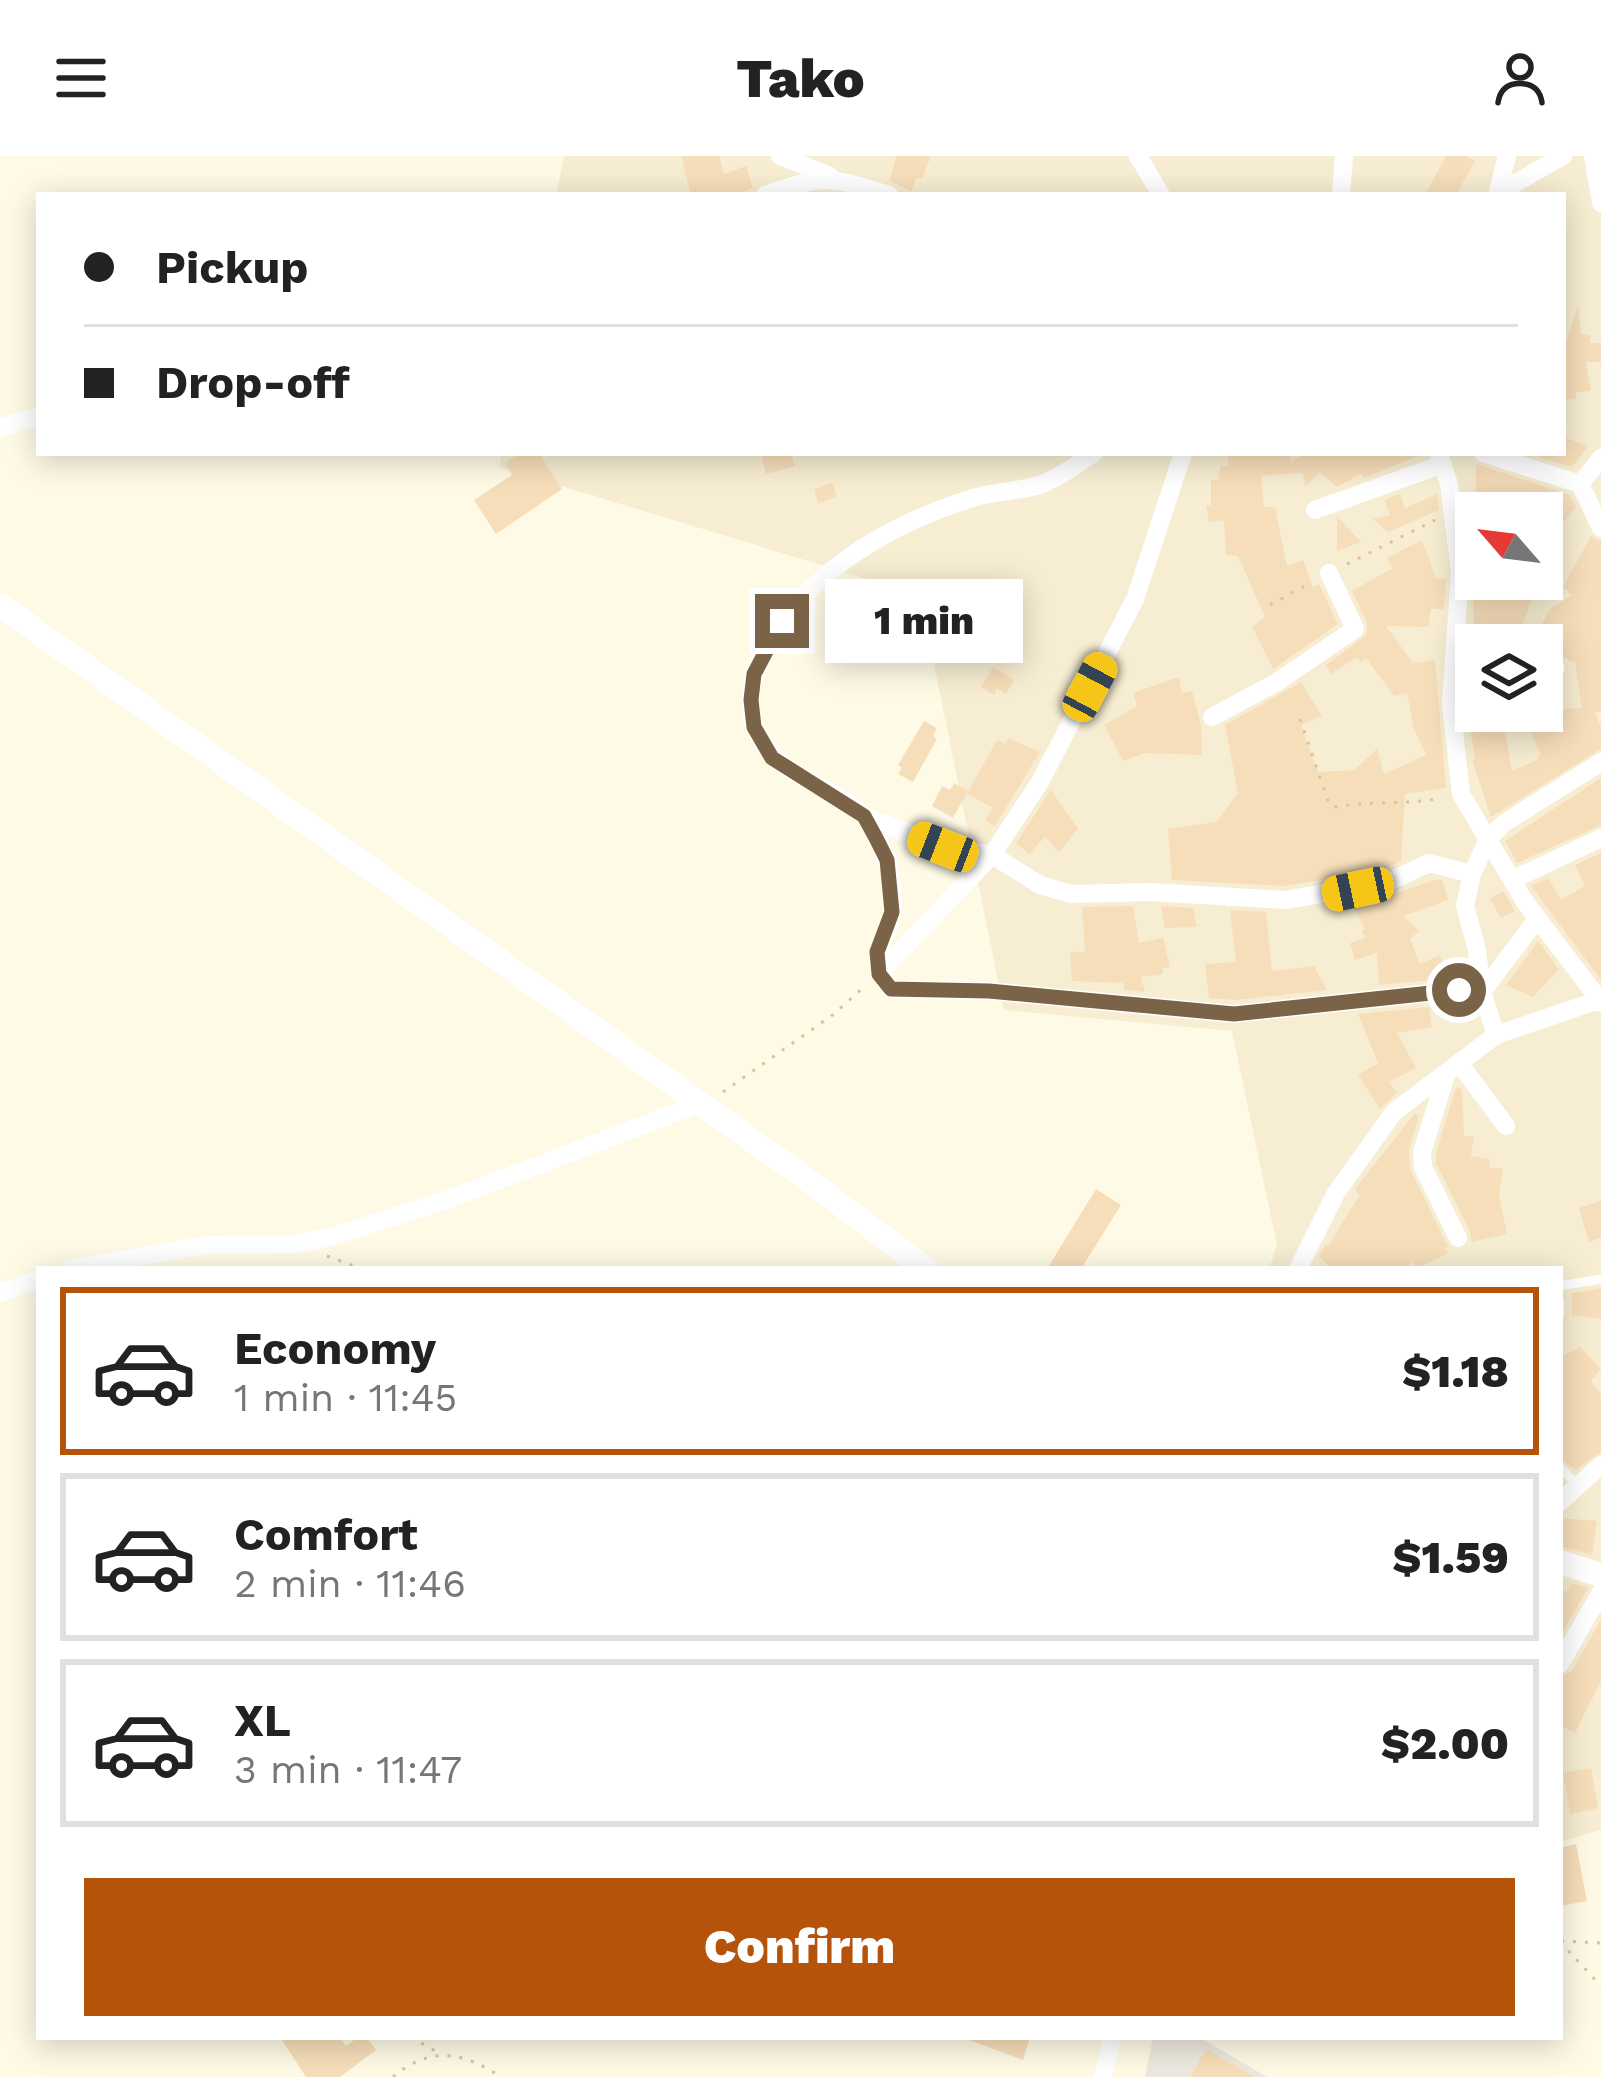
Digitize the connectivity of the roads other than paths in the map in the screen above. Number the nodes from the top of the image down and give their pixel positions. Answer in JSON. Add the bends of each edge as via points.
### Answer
{"nodes":[{"id":1,"x":780,"y":156,"type":"edge"},
{"id":2,"x":1138,"y":156,"type":"edge"},
{"id":3,"x":1344,"y":156,"type":"edge"},
{"id":4,"x":1507,"y":156,"type":"edge"},
{"id":5,"x":1563,"y":156,"type":"edge"},
{"id":6,"x":1593,"y":156,"type":"edge"},
{"id":7,"x":834,"y":178,"type":"junction"},
{"id":8,"x":777,"y":192,"type":"edge"},
{"id":9,"x":879,"y":192,"type":"edge"},
{"id":10,"x":1159,"y":192,"type":"edge"},
{"id":11,"x":1341,"y":192,"type":"edge"},
{"id":12,"x":1498,"y":192,"type":"edge"},
{"id":13,"x":1500,"y":192,"type":"edge"},
{"id":14,"x":1601,"y":203,"type":"edge"},
{"id":15,"x":36,"y":417,"type":"edge"},
{"id":16,"x":0,"y":428,"type":"edge"},
{"id":17,"x":1089,"y":456,"type":"edge"},
{"id":18,"x":1182,"y":456,"type":"edge"},
{"id":19,"x":1492,"y":456,"type":"edge"},
{"id":20,"x":1601,"y":458,"type":"edge"},
{"id":21,"x":1441,"y":459,"type":"edge"},
{"id":22,"x":1580,"y":484,"type":"junction"},
{"id":23,"x":1315,"y":510,"type":"dead end"},
{"id":24,"x":1601,"y":528,"type":"edge"},
{"id":25,"x":1329,"y":574,"type":"road end"},
{"id":26,"x":0,"y":605,"type":"edge"},
{"id":27,"x":1454,"y":667,"type":"joint"},
{"id":28,"x":1212,"y":717,"type":"dead end"},
{"id":29,"x":1601,"y":762,"type":"edge"},
{"id":30,"x":864,"y":816,"type":"junction"},
{"id":31,"x":1488,"y":838,"type":"junction"},
{"id":32,"x":1601,"y":838,"type":"edge"},
{"id":33,"x":992,"y":855,"type":"junction"},
{"id":34,"x":1472,"y":874,"type":"junction"},
{"id":35,"x":1512,"y":880,"type":"junction"},
{"id":36,"x":1537,"y":919,"type":"junction"},
{"id":37,"x":879,"y":974,"type":"junction"},
{"id":38,"x":1482,"y":992,"type":"junction"},
{"id":39,"x":1600,"y":1001,"type":"edge"},
{"id":40,"x":1496,"y":1035,"type":"junction"},
{"id":41,"x":1453,"y":1067,"type":"junction"},
{"id":42,"x":699,"y":1104,"type":"junction"},
{"id":43,"x":1506,"y":1126,"type":"dead end"},
{"id":44,"x":1458,"y":1238,"type":"dead end"},
{"id":45,"x":87,"y":1266,"type":"edge"},
{"id":46,"x":922,"y":1266,"type":"edge"},
{"id":47,"x":1300,"y":1266,"type":"edge"},
{"id":48,"x":1601,"y":1279,"type":"edge"},
{"id":49,"x":36,"y":1280,"type":"edge"},
{"id":50,"x":1563,"y":1285,"type":"edge"},
{"id":51,"x":0,"y":1293,"type":"edge"},
{"id":52,"x":1601,"y":1466,"type":"edge"},
{"id":53,"x":1563,"y":1469,"type":"edge"},
{"id":54,"x":1578,"y":1486,"type":"junction"},
{"id":55,"x":1563,"y":1499,"type":"edge"},
{"id":56,"x":1563,"y":1563,"type":"edge"},
{"id":57,"x":1601,"y":1575,"type":"edge"},
{"id":58,"x":1601,"y":1592,"type":"edge"},
{"id":59,"x":1563,"y":1659,"type":"edge"},
{"id":60,"x":1111,"y":2040,"type":"edge"},
{"id":61,"x":1103,"y":2077,"type":"edge"}],
"edges":[{"from":1,"to":7,"type":"street"},
{"from":2,"to":10,"type":"street"},
{"from":3,"to":11,"type":"street"},
{"from":4,"to":12,"type":"street"},
{"from":5,"to":13,"type":"street"},
{"from":6,"to":14,"type":"street"},
{"from":7,"to":8,"type":"street"},
{"from":7,"to":9,"type":"street"},
{"from":15,"to":16,"type":"street"},
{"from":17,"to":30,"type":"street","via":[[1046,483],[977,497],[866,545],[821,580],[766,646],[754,674],[754,727],[772,758]]},
{"from":18,"to":33,"type":"street","via":[[1136,599],[1040,782]]},
{"from":19,"to":22,"type":"street"},
{"from":20,"to":22,"type":"street"},
{"from":21,"to":23,"type":"street"},
{"from":21,"to":27,"type":"street","via":[[1460,572]]},
{"from":22,"to":24,"type":"street"},
{"from":25,"to":28,"type":"street","via":[[1355,629]]},
{"from":26,"to":42,"type":"street"},
{"from":27,"to":31,"type":"street","via":[[1462,794]]},
{"from":29,"to":31,"type":"street"},
{"from":30,"to":33,"type":"street","via":[[943,847]]},
{"from":30,"to":37,"type":"street","via":[[887,860],[892,912],[877,952]]},
{"from":31,"to":34,"type":"street"},
{"from":31,"to":35,"type":"street"},
{"from":32,"to":35,"type":"street"},
{"from":33,"to":34,"type":"street","via":[[1040,885],[1080,895],[1285,900],[1386,883],[1429,863]]},
{"from":33,"to":37,"type":"street"},
{"from":34,"to":38,"type":"street","via":[[1465,906]]},
{"from":35,"to":36,"type":"street"},
{"from":36,"to":38,"type":"street"},
{"from":36,"to":39,"type":"street"},
{"from":37,"to":38,"type":"street","via":[[891,989],[1234,1014]]},
{"from":38,"to":40,"type":"street"},
{"from":39,"to":40,"type":"street"},
{"from":40,"to":41,"type":"street"},
{"from":41,"to":43,"type":"street"},
{"from":41,"to":44,"type":"street","via":[[1422,1152]]},
{"from":41,"to":47,"type":"street","via":[[1383,1124]]},
{"from":42,"to":45,"type":"street","via":[[330,1237],[206,1245]]},
{"from":42,"to":46,"type":"street"},
{"from":48,"to":50,"type":"lane"},
{"from":49,"to":51,"type":"street"},
{"from":52,"to":54,"type":"street"},
{"from":53,"to":54,"type":"lane"},
{"from":54,"to":55,"type":"street"},
{"from":56,"to":57,"type":"street"},
{"from":58,"to":59,"type":"street"},
{"from":60,"to":61,"type":"street"}]}
